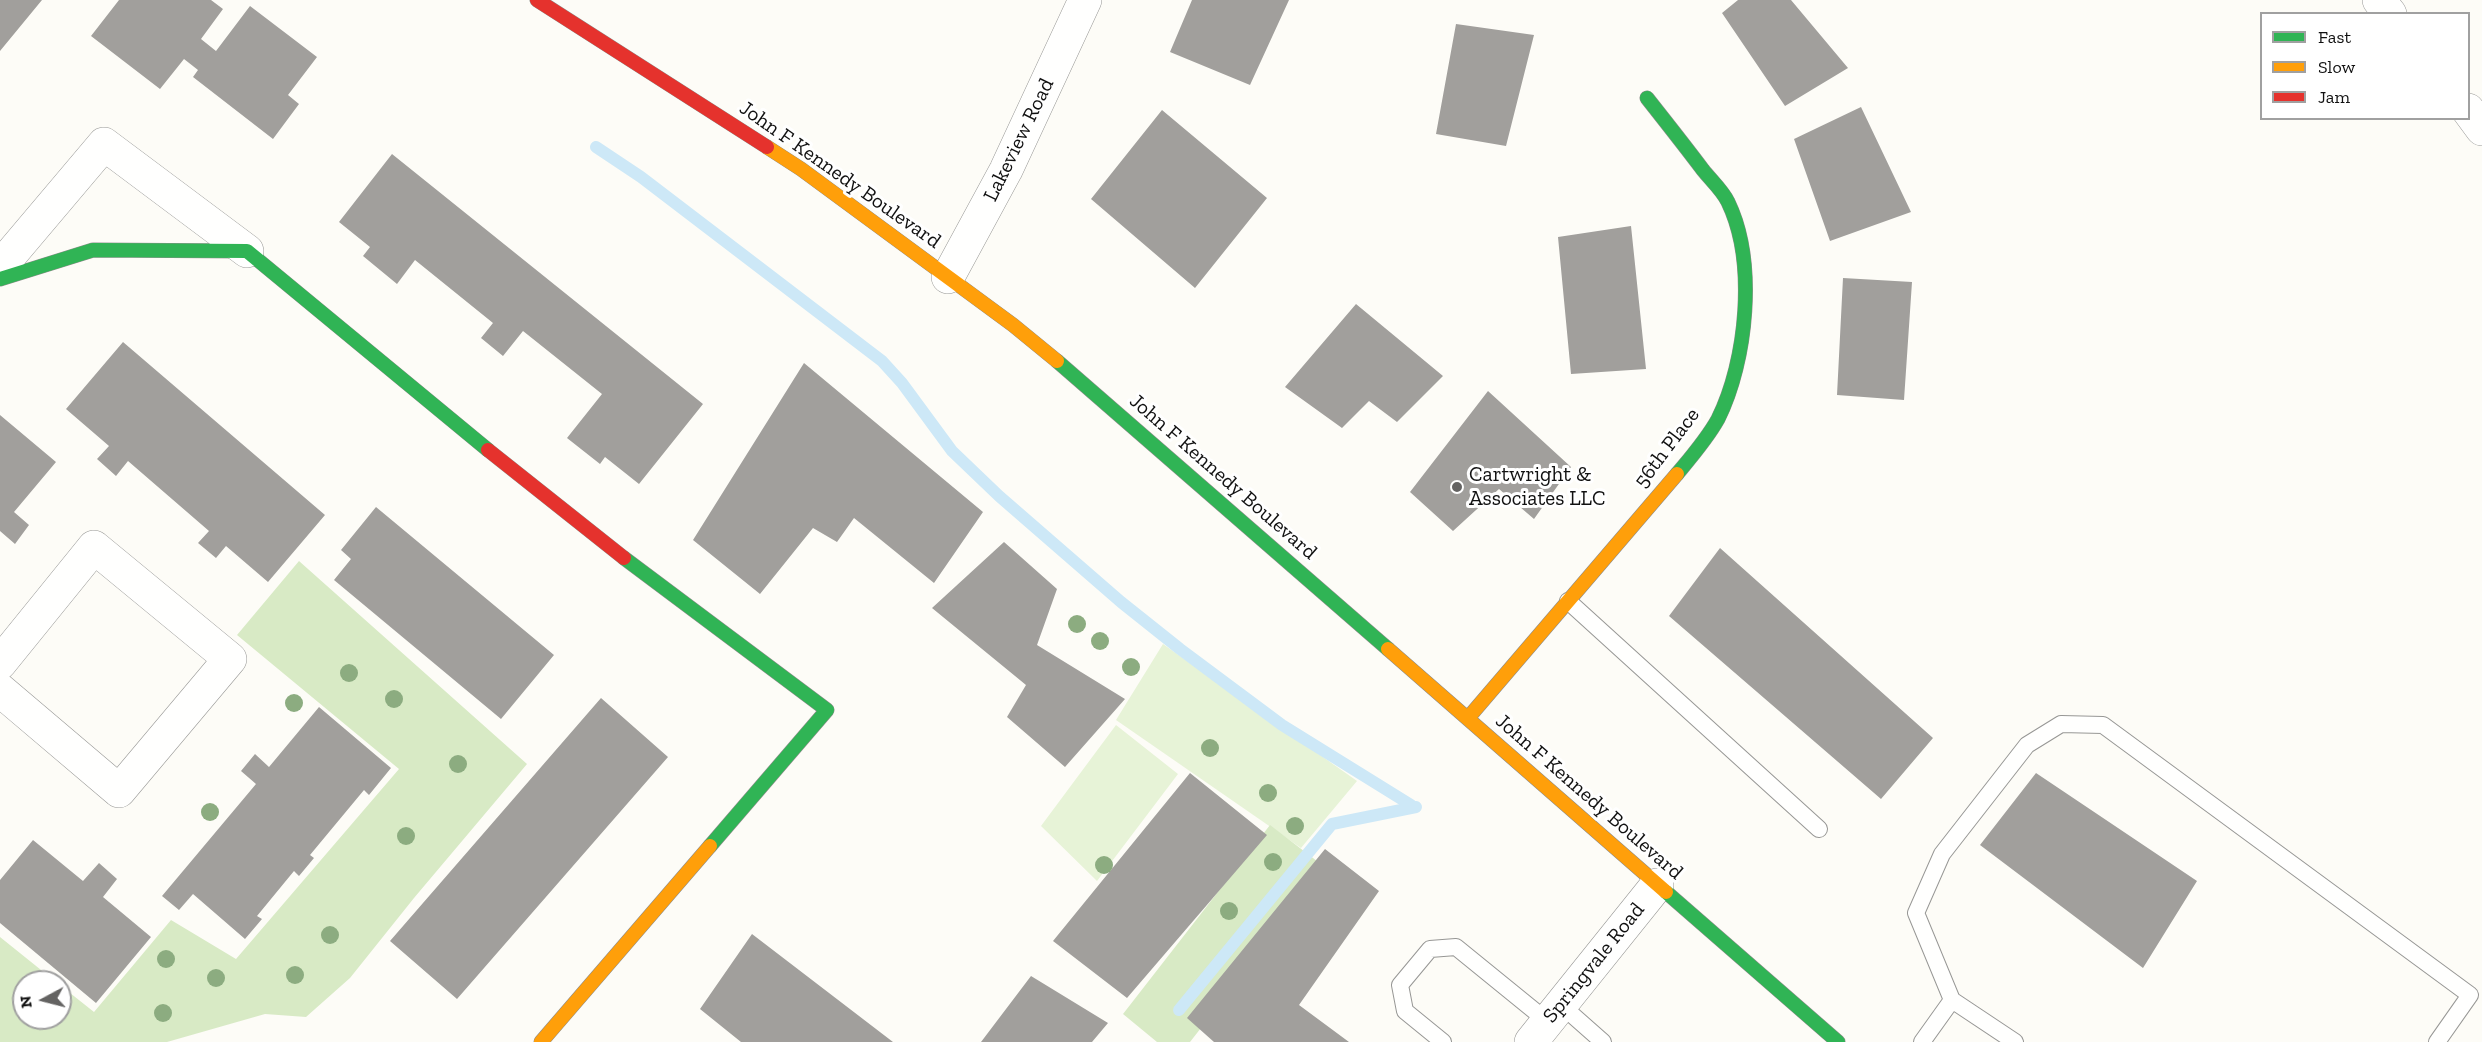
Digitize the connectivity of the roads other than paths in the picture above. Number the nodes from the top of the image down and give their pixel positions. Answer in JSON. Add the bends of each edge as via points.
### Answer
{"nodes":[{"id":1,"x":537,"y":0,"type":"edge"},
{"id":2,"x":1085,"y":0,"type":"edge"},
{"id":3,"x":2379,"y":0,"type":"edge"},
{"id":4,"x":2388,"y":12,"type":"edge"},
{"id":5,"x":1647,"y":98,"type":"dead end"},
{"id":6,"x":2470,"y":111,"type":"edge"},
{"id":7,"x":2482,"y":129,"type":"edge"},
{"id":8,"x":248,"y":251,"type":"junction"},
{"id":9,"x":0,"y":267,"type":"edge"},
{"id":10,"x":948,"y":277,"type":"junction"},
{"id":11,"x":0,"y":279,"type":"edge"},
{"id":12,"x":1568,"y":601,"type":"junction"},
{"id":13,"x":0,"y":663,"type":"edge"},
{"id":14,"x":0,"y":690,"type":"edge"},
{"id":15,"x":1468,"y":718,"type":"junction"},
{"id":16,"x":1819,"y":829,"type":"dead end"},
{"id":17,"x":1657,"y":885,"type":"junction"},
{"id":18,"x":1952,"y":1000,"type":"junction"},
{"id":19,"x":1546,"y":1023,"type":"edge"},
{"id":20,"x":541,"y":1042,"type":"edge"},
{"id":21,"x":1443,"y":1042,"type":"edge"},
{"id":22,"x":1603,"y":1042,"type":"edge"},
{"id":23,"x":1838,"y":1042,"type":"edge"},
{"id":24,"x":1922,"y":1042,"type":"edge"},
{"id":25,"x":2015,"y":1042,"type":"edge"},
{"id":26,"x":2437,"y":1042,"type":"edge"}],
"edges":[{"from":1,"to":10,"type":"street","name":"John F Kennedy Boulevard","via":[[801,169]]},
{"from":2,"to":10,"type":"street","name":"Lakeview Road","via":[[1006,170]]},
{"from":3,"to":4,"type":"street"},
{"from":5,"to":12,"type":"street","name":"56th Place","via":[[1728,201],[1742,243],[1746,281],[1739,361],[1722,409],[1699,448]]},
{"from":6,"to":7,"type":"street"},
{"from":8,"to":9,"type":"street","via":[[104,144]]},
{"from":8,"to":11,"type":"street","via":[[93,250]]},
{"from":8,"to":20,"type":"street","via":[[585,530],[827,710]]},
{"from":10,"to":15,"type":"street","name":"John F Kennedy Boulevard","via":[[1097,395]]},
{"from":12,"to":15,"type":"street","name":"56th Place"},
{"from":12,"to":16,"type":"lane"},
{"from":13,"to":14,"type":"street","via":[[94,547],[230,659],[119,791]]},
{"from":15,"to":17,"type":"street","name":"John F Kennedy Boulevard"},
{"from":17,"to":19,"type":"street","name":"Springvale Road"},
{"from":17,"to":23,"type":"street","name":"John F Kennedy Boulevard"},
{"from":18,"to":24,"type":"lane"},
{"from":18,"to":25,"type":"lane"},
{"from":18,"to":26,"type":"lane","via":[[1917,913],[1942,854],[2027,746],[2061,724],[2103,725],[2470,995]]},
{"from":19,"to":21,"type":"lane","via":[[1456,947],[1430,949],[1400,985],[1406,1011]]},
{"from":19,"to":22,"type":"lane"}]}
